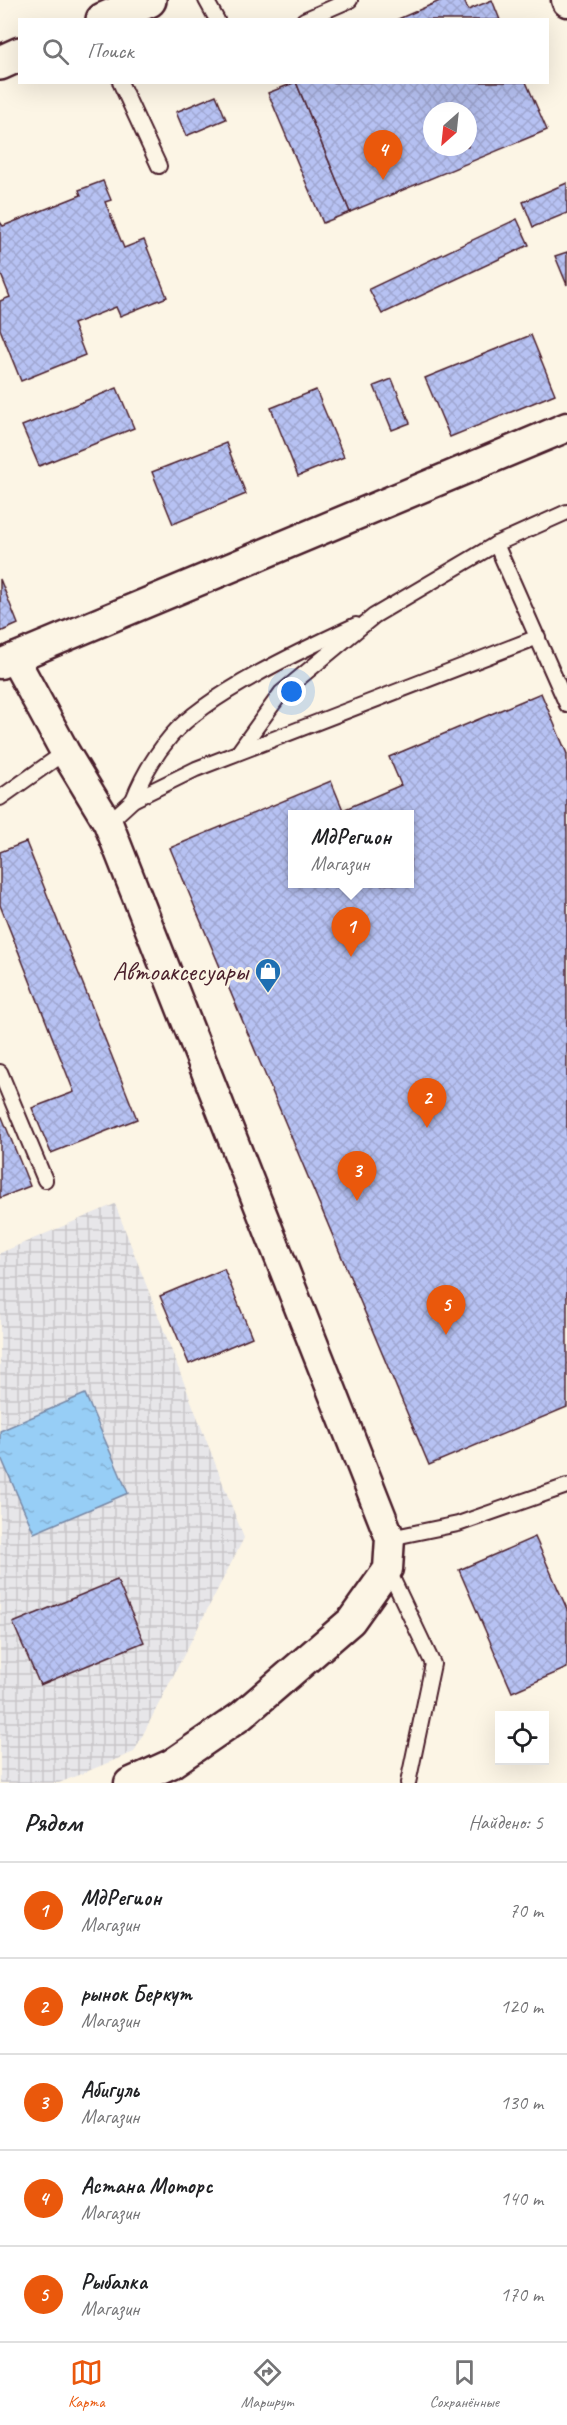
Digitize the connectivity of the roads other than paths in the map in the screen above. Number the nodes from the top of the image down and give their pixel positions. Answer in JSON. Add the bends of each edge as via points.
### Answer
{"nodes":[{"id":1,"x":149,"y":0,"type":"edge"},
{"id":2,"x":206,"y":0,"type":"edge"},
{"id":3,"x":350,"y":0,"type":"edge"},
{"id":4,"x":108,"y":18,"type":"edge"},
{"id":5,"x":215,"y":18,"type":"edge"},
{"id":6,"x":309,"y":18,"type":"edge"},
{"id":7,"x":18,"y":55,"type":"edge"},
{"id":8,"x":0,"y":63,"type":"edge"},
{"id":9,"x":121,"y":84,"type":"edge"},
{"id":10,"x":159,"y":166,"type":"dead end"},
{"id":11,"x":567,"y":427,"type":"edge"},
{"id":12,"x":567,"y":512,"type":"edge"},
{"id":13,"x":496,"y":544,"type":"junction"},
{"id":14,"x":374,"y":616,"type":"junction"},
{"id":15,"x":537,"y":637,"type":"junction"},
{"id":16,"x":7,"y":661,"type":"edge"},
{"id":17,"x":567,"y":705,"type":"edge"},
{"id":18,"x":240,"y":750,"type":"junction"},
{"id":19,"x":64,"y":752,"type":"junction"},
{"id":20,"x":0,"y":798,"type":"edge"},
{"id":21,"x":133,"y":800,"type":"junction"},
{"id":22,"x":108,"y":823,"type":"junction"},
{"id":23,"x":0,"y":1072,"type":"edge"},
{"id":24,"x":45,"y":1180,"type":"dead end"},
{"id":25,"x":567,"y":1486,"type":"edge"},
{"id":26,"x":390,"y":1538,"type":"junction"},
{"id":27,"x":388,"y":1569,"type":"junction"},
{"id":28,"x":129,"y":1783,"type":"edge"},
{"id":29,"x":408,"y":1783,"type":"edge"}],
"edges":[{"from":1,"to":4,"type":"street"},
{"from":2,"to":5,"type":"lane"},
{"from":3,"to":6,"type":"lane"},
{"from":7,"to":8,"type":"street"},
{"from":9,"to":10,"type":"lane"},
{"from":11,"to":16,"type":"street"},
{"from":12,"to":13,"type":"lane"},
{"from":13,"to":14,"type":"lane"},
{"from":13,"to":15,"type":"lane"},
{"from":14,"to":18,"type":"lane","via":[[281,693]]},
{"from":14,"to":21,"type":"lane","via":[[302,651],[190,718],[170,737],[142,777]]},
{"from":15,"to":17,"type":"lane"},
{"from":15,"to":18,"type":"lane"},
{"from":16,"to":19,"type":"street"},
{"from":18,"to":21,"type":"lane"},
{"from":19,"to":20,"type":"lane"},
{"from":19,"to":22,"type":"street"},
{"from":21,"to":22,"type":"lane"},
{"from":22,"to":26,"type":"street"},
{"from":23,"to":24,"type":"lane"},
{"from":25,"to":26,"type":"lane","via":[[458,1524]]},
{"from":26,"to":27,"type":"street"},
{"from":27,"to":28,"type":"street","via":[[351,1621],[298,1669],[241,1716],[171,1764]]},
{"from":27,"to":29,"type":"lane","via":[[434,1664]]}]}
